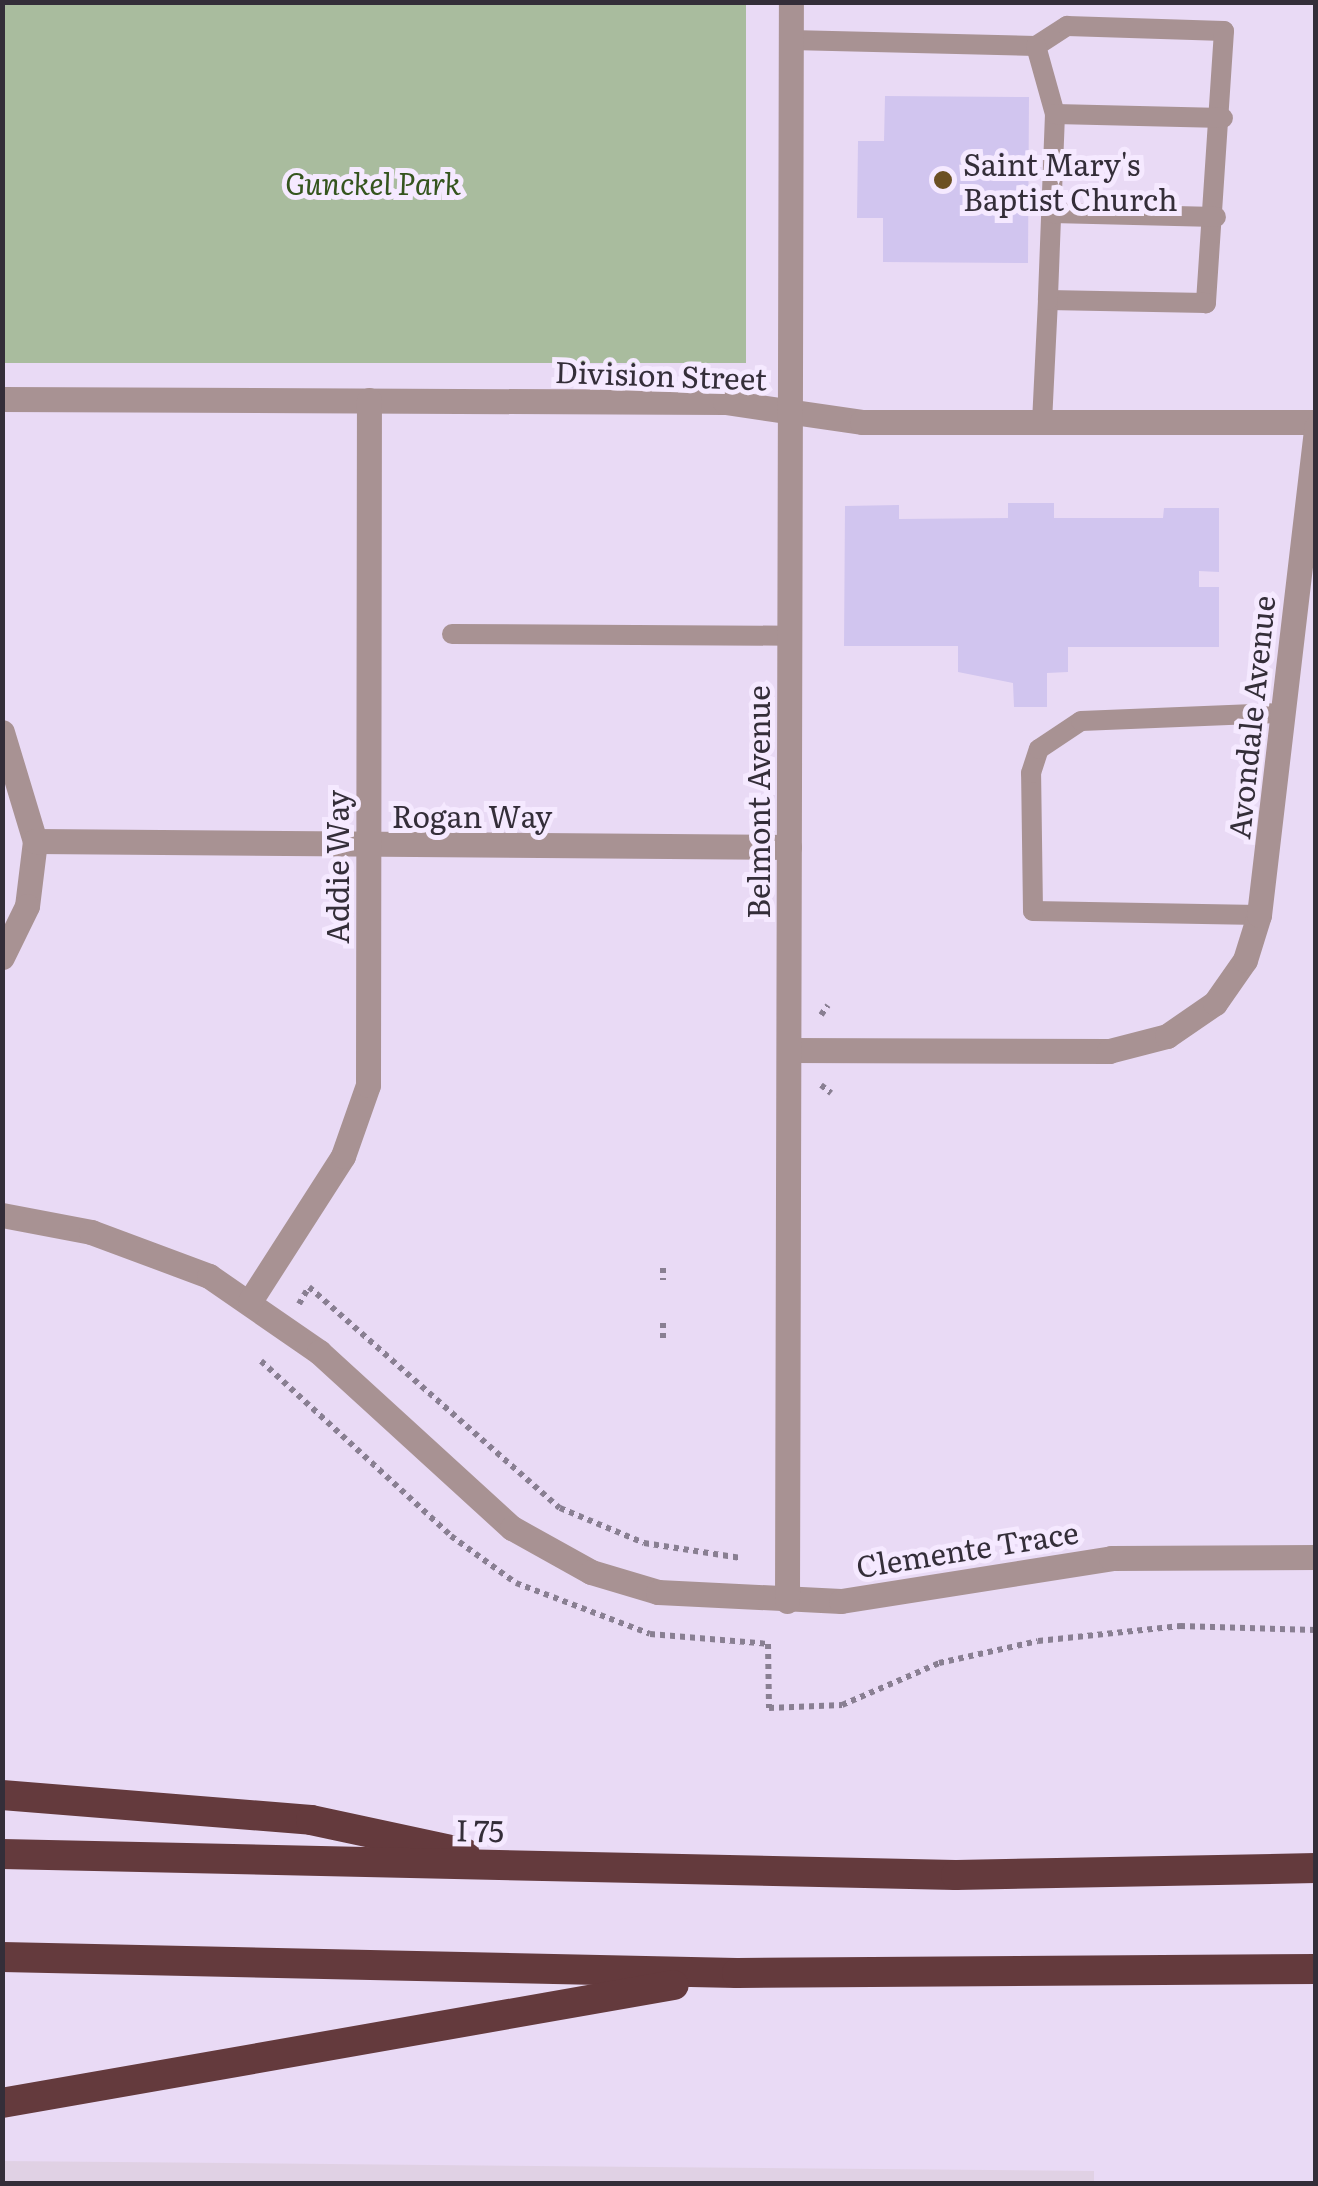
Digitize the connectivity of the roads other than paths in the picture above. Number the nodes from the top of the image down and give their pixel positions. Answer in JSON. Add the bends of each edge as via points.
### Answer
{"nodes":[{"id":1,"x":791,"y":2,"type":"edge"},
{"id":2,"x":791,"y":40,"type":"junction"},
{"id":3,"x":1036,"y":46,"type":"junction"},
{"id":4,"x":1055,"y":114,"type":"junction"},
{"id":5,"x":1223,"y":118,"type":"junction"},
{"id":6,"x":1052,"y":213,"type":"junction"},
{"id":7,"x":1216,"y":216,"type":"junction"},
{"id":8,"x":1048,"y":300,"type":"junction"},
{"id":9,"x":2,"y":399,"type":"edge"},
{"id":10,"x":369,"y":400,"type":"junction"},
{"id":11,"x":790,"y":413,"type":"junction"},
{"id":12,"x":1042,"y":422,"type":"junction"},
{"id":13,"x":1316,"y":424,"type":"edge"},
{"id":14,"x":452,"y":634,"type":"dead end"},
{"id":15,"x":790,"y":636,"type":"junction"},
{"id":16,"x":1283,"y":713,"type":"junction"},
{"id":17,"x":2,"y":732,"type":"edge"},
{"id":18,"x":35,"y":841,"type":"junction"},
{"id":19,"x":368,"y":847,"type":"junction"},
{"id":20,"x":789,"y":847,"type":"junction"},
{"id":21,"x":1260,"y":915,"type":"junction"},
{"id":22,"x":2,"y":957,"type":"edge"},
{"id":23,"x":789,"y":1050,"type":"junction"},
{"id":24,"x":2,"y":1215,"type":"edge"},
{"id":25,"x":250,"y":1301,"type":"junction"},
{"id":26,"x":1316,"y":1558,"type":"edge"},
{"id":27,"x":787,"y":1601,"type":"junction"},
{"id":28,"x":2,"y":1795,"type":"edge"},
{"id":29,"x":2,"y":1854,"type":"edge"},
{"id":30,"x":501,"y":1864,"type":"junction"},
{"id":31,"x":1316,"y":1868,"type":"edge"},
{"id":32,"x":2,"y":1956,"type":"edge"},
{"id":33,"x":1316,"y":1969,"type":"edge"},
{"id":34,"x":737,"y":1973,"type":"junction"},
{"id":35,"x":2,"y":2104,"type":"edge"}],
"edges":[{"from":1,"to":2,"type":"street","name":"Belmont Avenue"},
{"from":2,"to":3,"type":"lane"},
{"from":2,"to":11,"type":"street","name":"Belmont Avenue"},
{"from":3,"to":4,"type":"lane"},
{"from":3,"to":5,"type":"lane","via":[[1067,26],[1211,26],[1228,45]]},
{"from":4,"to":5,"type":"lane"},
{"from":4,"to":6,"type":"lane"},
{"from":5,"to":7,"type":"lane"},
{"from":6,"to":7,"type":"lane"},
{"from":6,"to":8,"type":"lane"},
{"from":7,"to":8,"type":"lane","via":[[1206,303]]},
{"from":8,"to":12,"type":"lane"},
{"from":9,"to":10,"type":"street","name":"Division Street"},
{"from":10,"to":11,"type":"street","name":"Division Street","via":[[724,402]]},
{"from":10,"to":19,"type":"street","name":"Addie Way"},
{"from":11,"to":12,"type":"street","name":"Division Street"},
{"from":11,"to":15,"type":"street","name":"Belmont Avenue"},
{"from":12,"to":13,"type":"street","name":"Division Street"},
{"from":13,"to":16,"type":"street","name":"Avondale Avenue"},
{"from":14,"to":15,"type":"lane"},
{"from":15,"to":20,"type":"street","name":"Belmont Avenue"},
{"from":16,"to":21,"type":"street","name":"Avondale Avenue"},
{"from":16,"to":21,"type":"lane","via":[[1081,721],[1039,749],[1031,773],[1034,911]]},
{"from":17,"to":18,"type":"street"},
{"from":18,"to":19,"type":"street","name":"Rogan Way"},
{"from":18,"to":22,"type":"street","via":[[27,906]]},
{"from":19,"to":20,"type":"street","name":"Rogan Way"},
{"from":19,"to":25,"type":"street","name":"Addie Way","via":[[362,1110]]},
{"from":20,"to":23,"type":"street","name":"Belmont Avenue"},
{"from":21,"to":23,"type":"street","name":"Avondale Avenue","via":[[1245,960],[1215,1003],[1167,1036],[1109,1051]]},
{"from":23,"to":27,"type":"street","name":"Belmont Avenue"},
{"from":24,"to":25,"type":"street","name":"Clemente Trace","via":[[182,1262]]},
{"from":25,"to":27,"type":"street","name":"Clemente Trace","via":[[538,1546],[658,1592]]},
{"from":26,"to":27,"type":"street","name":"Clemente Trace","via":[[1111,1558],[892,1597]]},
{"from":28,"to":30,"type":"highway","via":[[363,1827]]},
{"from":29,"to":30,"type":"highway","name":"I 75"},
{"from":30,"to":31,"type":"highway","name":"I 75","via":[[956,1875]]},
{"from":32,"to":34,"type":"highway"},
{"from":33,"to":34,"type":"highway"},
{"from":34,"to":35,"type":"highway"}]}
